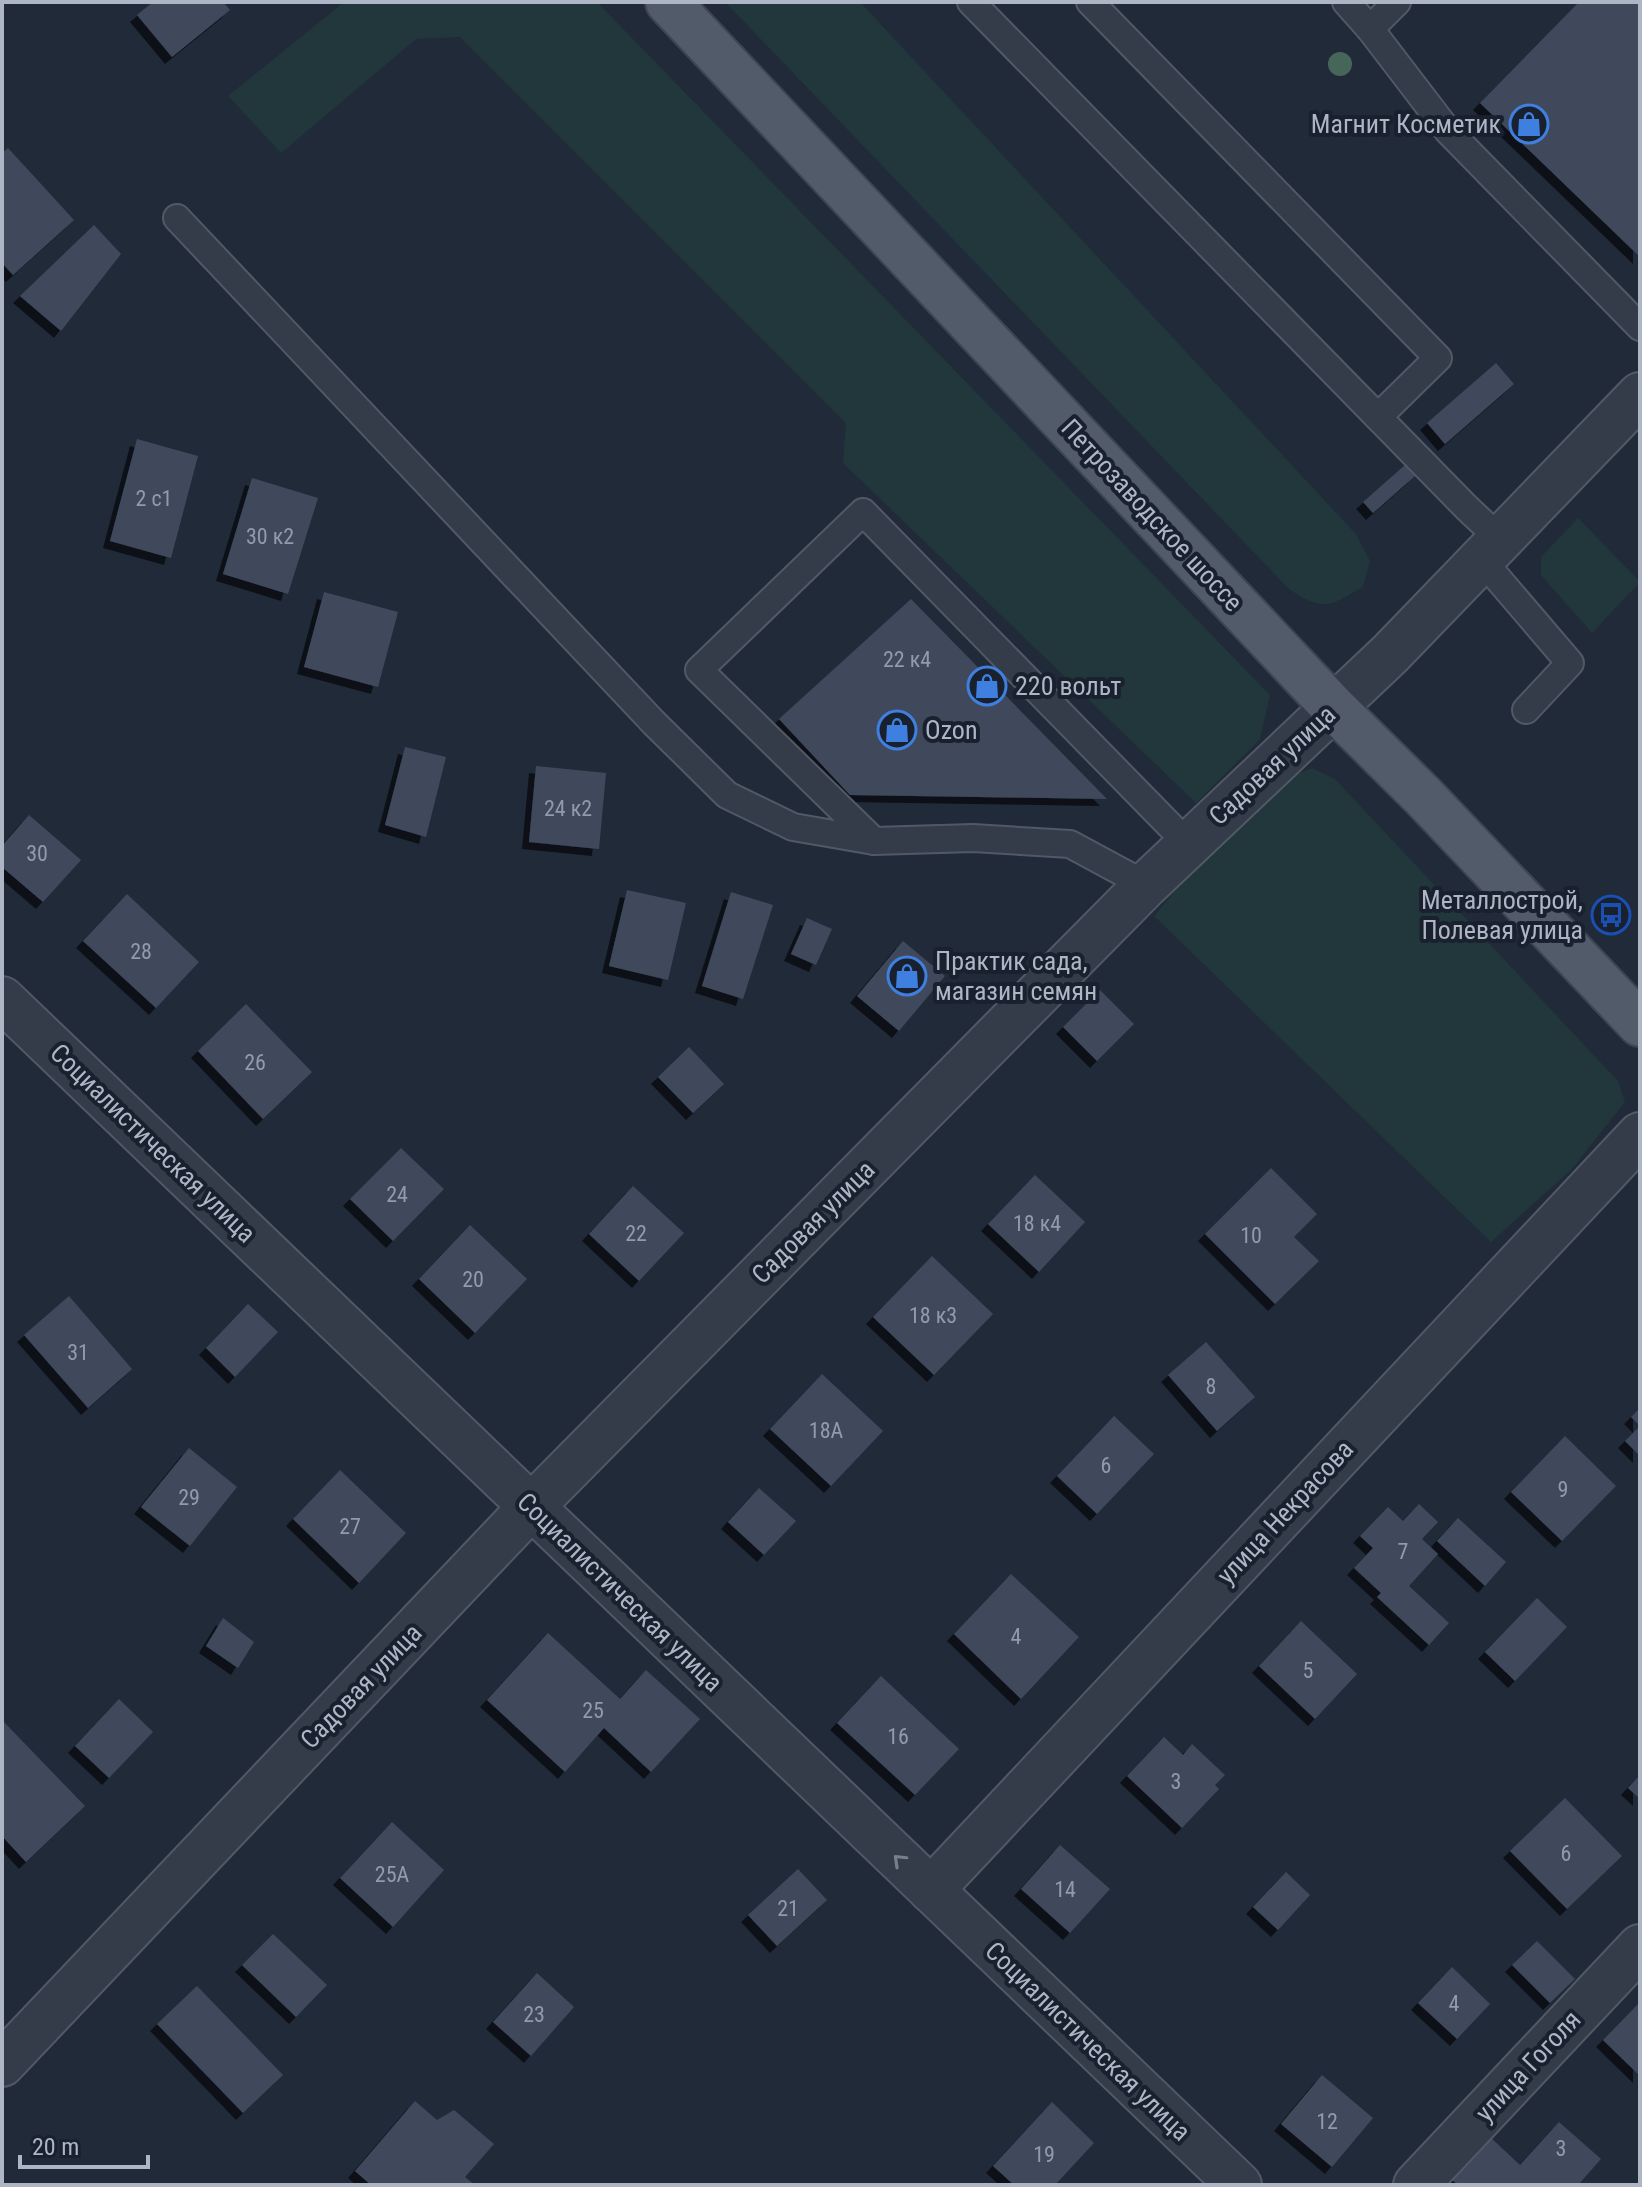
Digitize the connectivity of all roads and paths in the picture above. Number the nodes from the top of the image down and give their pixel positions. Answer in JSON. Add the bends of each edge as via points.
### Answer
{"nodes":[{"id":1,"x":668,"y":2,"type":"edge"},
{"id":2,"x":971,"y":2,"type":"edge"},
{"id":3,"x":1090,"y":2,"type":"edge"},
{"id":4,"x":1346,"y":2,"type":"edge"},
{"id":5,"x":1397,"y":2,"type":"edge"},
{"id":6,"x":1370,"y":29,"type":"junction"},
{"id":7,"x":177,"y":218,"type":"dead end"},
{"id":8,"x":1640,"y":327,"type":"edge"},
{"id":9,"x":1640,"y":395,"type":"edge"},
{"id":10,"x":1378,"y":417,"type":"junction"},
{"id":11,"x":1492,"y":550,"type":"junction"},
{"id":12,"x":1334,"y":708,"type":"junction"},
{"id":13,"x":1526,"y":710,"type":"dead end"},
{"id":14,"x":874,"y":841,"type":"junction"},
{"id":15,"x":1188,"y":844,"type":"junction"},
{"id":16,"x":1146,"y":885,"type":"junction"},
{"id":17,"x":2,"y":999,"type":"edge"},
{"id":18,"x":1640,"y":1024,"type":"edge"},
{"id":19,"x":1640,"y":1135,"type":"edge"},
{"id":20,"x":531,"y":1507,"type":"junction"},
{"id":21,"x":931,"y":1890,"type":"junction"},
{"id":22,"x":1640,"y":1947,"type":"edge"},
{"id":23,"x":2,"y":2064,"type":"edge"},
{"id":24,"x":1239,"y":2185,"type":"edge"},
{"id":25,"x":1416,"y":2185,"type":"edge"}],
"edges":[{"from":1,"to":12,"type":"main road","name":"Петрозаводское шоссе"},
{"from":2,"to":10,"type":"lane"},
{"from":3,"to":10,"type":"lane","via":[[1438,358]]},
{"from":4,"to":6,"type":"lane"},
{"from":5,"to":6,"type":"lane"},
{"from":6,"to":8,"type":"lane","via":[[1448,131]]},
{"from":7,"to":14,"type":"lane","via":[[727,795],[793,827]]},
{"from":9,"to":11,"type":"street","name":"Садовая улица"},
{"from":10,"to":11,"type":"lane","via":[[1467,508]]},
{"from":11,"to":12,"type":"street","name":"Садовая улица"},
{"from":11,"to":13,"type":"lane","via":[[1570,663]]},
{"from":12,"to":15,"type":"street","name":"Садовая улица"},
{"from":12,"to":18,"type":"main road","name":"Петрозаводское шоссе"},
{"from":14,"to":15,"type":"lane","via":[[699,670],[863,512]]},
{"from":14,"to":16,"type":"lane","via":[[973,838],[1070,844]]},
{"from":15,"to":16,"type":"street","name":"Садовая улица"},
{"from":16,"to":20,"type":"street","name":"Садовая улица"},
{"from":17,"to":20,"type":"street","name":"Социалистическая улица"},
{"from":19,"to":21,"type":"street","name":"улица Некрасова"},
{"from":21,"to":20,"type":"street","name":"Социалистическая улица","one_way":true},
{"from":20,"to":23,"type":"street","name":"Садовая улица"},
{"from":21,"to":24,"type":"street","name":"Социалистическая улица"},
{"from":22,"to":25,"type":"street","name":"улица Гоголя"}]}
